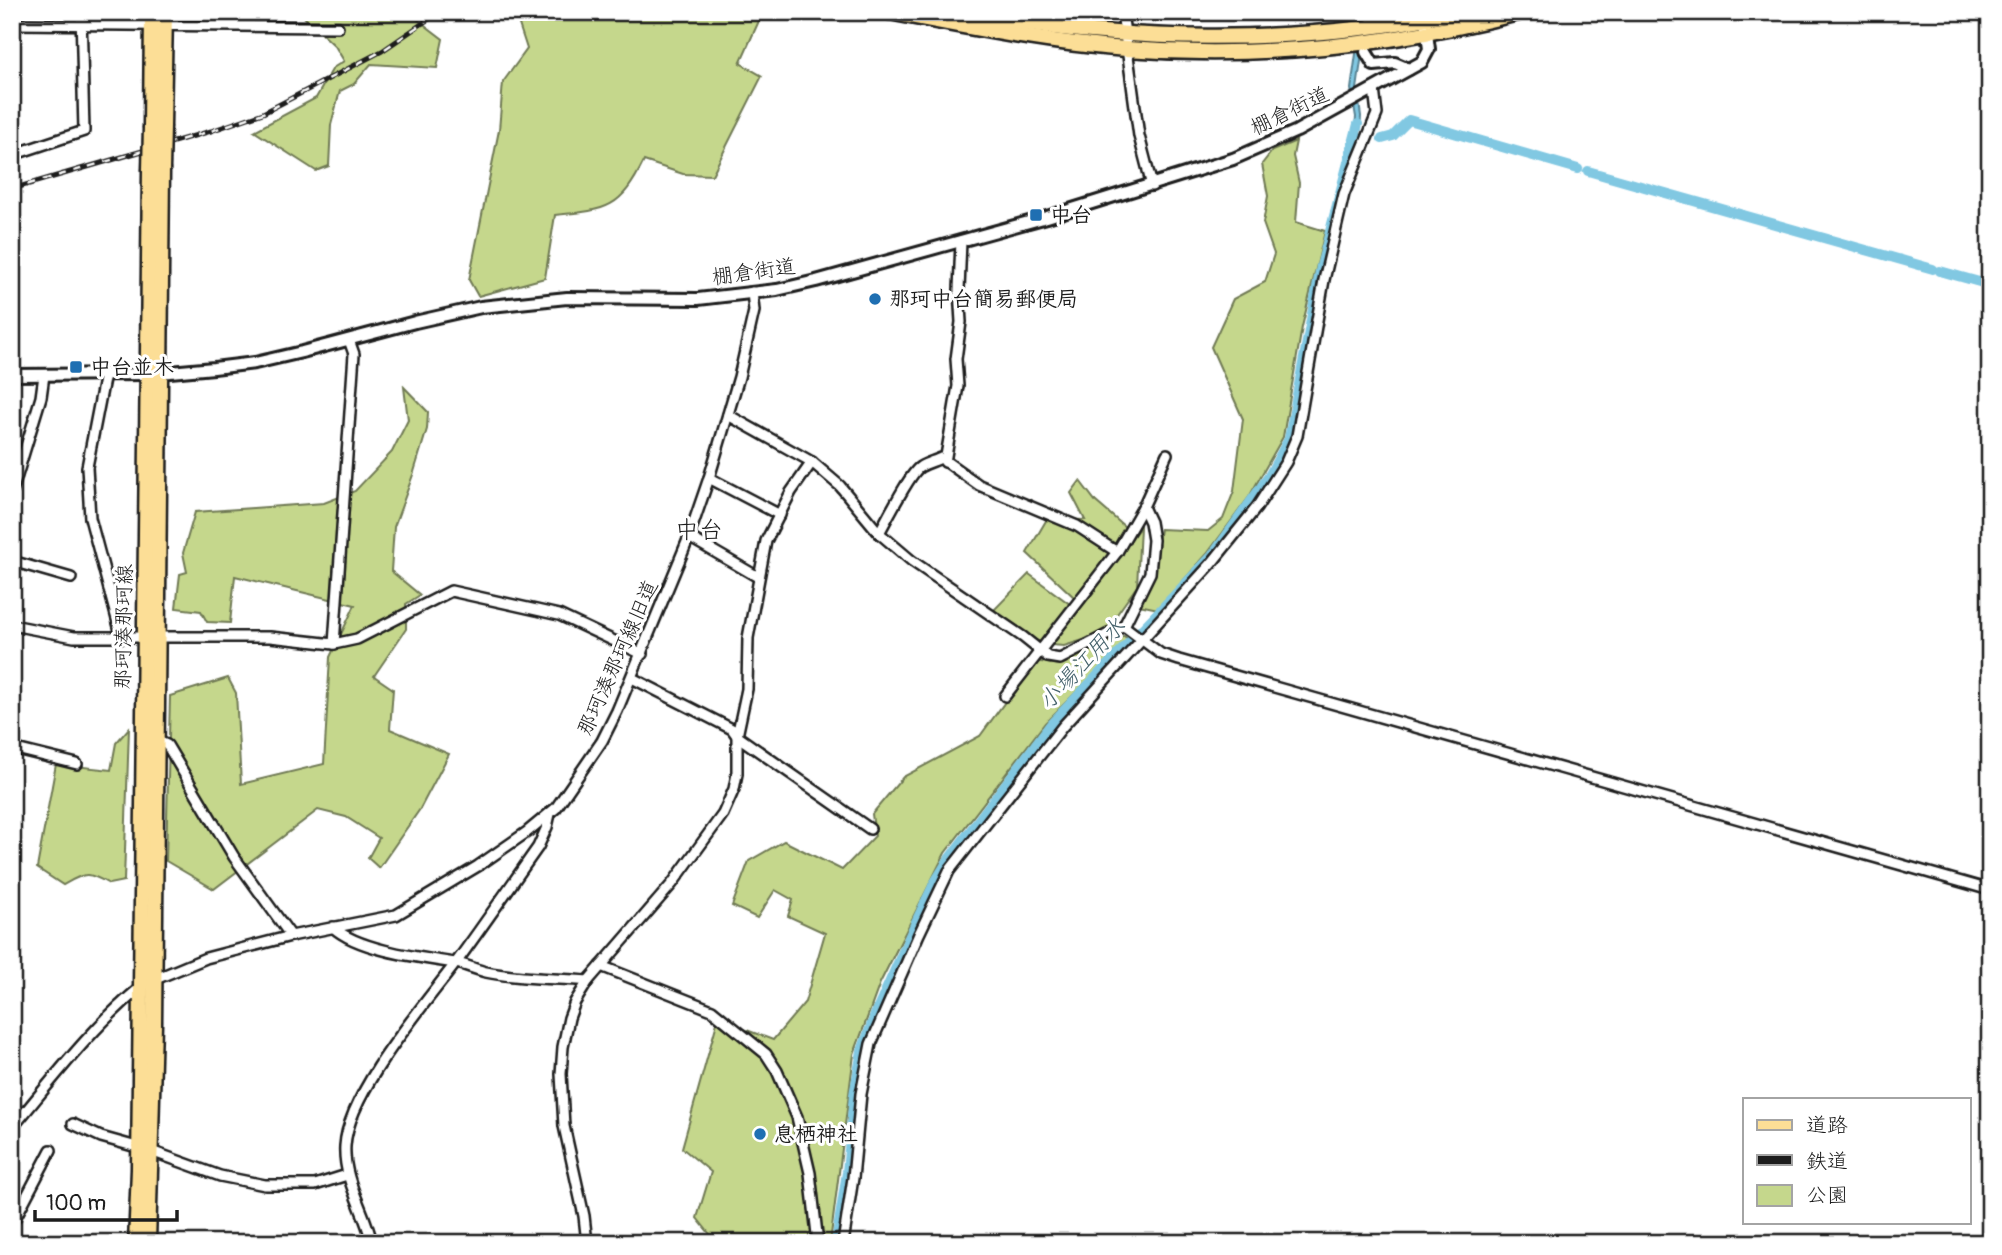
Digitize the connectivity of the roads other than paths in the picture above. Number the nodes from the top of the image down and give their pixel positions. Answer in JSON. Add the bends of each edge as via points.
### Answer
{"nodes":[{"id":1,"x":81,"y":12,"type":"edge"},
{"id":2,"x":889,"y":12,"type":"edge"},
{"id":3,"x":956,"y":12,"type":"edge"},
{"id":4,"x":1122,"y":12,"type":"edge"},
{"id":5,"x":1459,"y":12,"type":"edge"},
{"id":6,"x":1522,"y":12,"type":"edge"},
{"id":7,"x":158,"y":19,"type":"edge"},
{"id":8,"x":12,"y":24,"type":"edge"},
{"id":9,"x":81,"y":25,"type":"junction"},
{"id":10,"x":1426,"y":26,"type":"junction"},
{"id":11,"x":338,"y":27,"type":"dead end"},
{"id":12,"x":1125,"y":33,"type":"junction"},
{"id":13,"x":1127,"y":49,"type":"junction"},
{"id":14,"x":1366,"y":52,"type":"dead end"},
{"id":15,"x":1409,"y":69,"type":"junction"},
{"id":16,"x":1374,"y":89,"type":"junction"},
{"id":17,"x":12,"y":155,"type":"edge"},
{"id":18,"x":1152,"y":186,"type":"junction"},
{"id":19,"x":961,"y":241,"type":"junction"},
{"id":20,"x":752,"y":292,"type":"junction"},
{"id":21,"x":349,"y":340,"type":"junction"},
{"id":22,"x":155,"y":373,"type":"junction"},
{"id":23,"x":105,"y":374,"type":"junction"},
{"id":24,"x":12,"y":375,"type":"edge"},
{"id":25,"x":44,"y":375,"type":"junction"},
{"id":26,"x":729,"y":415,"type":"junction"},
{"id":27,"x":1167,"y":454,"type":"dead end"},
{"id":28,"x":812,"y":462,"type":"junction"},
{"id":29,"x":945,"y":462,"type":"junction"},
{"id":30,"x":709,"y":478,"type":"junction"},
{"id":31,"x":12,"y":492,"type":"edge"},
{"id":32,"x":1143,"y":507,"type":"junction"},
{"id":33,"x":780,"y":515,"type":"junction"},
{"id":34,"x":879,"y":533,"type":"junction"},
{"id":35,"x":689,"y":537,"type":"junction"},
{"id":36,"x":1117,"y":552,"type":"junction"},
{"id":37,"x":12,"y":561,"type":"edge"},
{"id":38,"x":758,"y":576,"type":"junction"},
{"id":39,"x":71,"y":578,"type":"dead end"},
{"id":40,"x":12,"y":625,"type":"edge"},
{"id":41,"x":1134,"y":634,"type":"junction"},
{"id":42,"x":152,"y":637,"type":"junction"},
{"id":43,"x":122,"y":638,"type":"junction"},
{"id":44,"x":334,"y":644,"type":"junction"},
{"id":45,"x":1040,"y":651,"type":"junction"},
{"id":46,"x":642,"y":653,"type":"junction"},
{"id":47,"x":632,"y":678,"type":"junction"},
{"id":48,"x":1005,"y":696,"type":"dead end"},
{"id":49,"x":737,"y":736,"type":"junction"},
{"id":50,"x":156,"y":740,"type":"junction"},
{"id":51,"x":12,"y":748,"type":"edge"},
{"id":52,"x":77,"y":764,"type":"dead end"},
{"id":53,"x":550,"y":814,"type":"junction"},
{"id":54,"x":870,"y":829,"type":"dead end"},
{"id":55,"x":1990,"y":890,"type":"edge"},
{"id":56,"x":332,"y":927,"type":"junction"},
{"id":57,"x":291,"y":936,"type":"junction"},
{"id":58,"x":456,"y":963,"type":"junction"},
{"id":59,"x":601,"y":967,"type":"junction"},
{"id":60,"x":153,"y":979,"type":"junction"},
{"id":61,"x":588,"y":981,"type":"junction"},
{"id":62,"x":140,"y":988,"type":"junction"},
{"id":63,"x":73,"y":1124,"type":"dead end"},
{"id":64,"x":12,"y":1128,"type":"edge"},
{"id":65,"x":51,"y":1150,"type":"dead end"},
{"id":66,"x":145,"y":1150,"type":"junction"},
{"id":67,"x":347,"y":1175,"type":"junction"},
{"id":68,"x":12,"y":1224,"type":"edge"},
{"id":69,"x":135,"y":1243,"type":"edge"},
{"id":70,"x":148,"y":1243,"type":"edge"},
{"id":71,"x":372,"y":1243,"type":"edge"},
{"id":72,"x":587,"y":1243,"type":"edge"},
{"id":73,"x":818,"y":1243,"type":"edge"},
{"id":74,"x":843,"y":1243,"type":"edge"}],
"edges":[{"from":1,"to":9,"type":"street"},
{"from":2,"to":13,"type":"main road","via":[[1026,38]]},
{"from":3,"to":12,"type":"main road"},
{"from":4,"to":12,"type":"street"},
{"from":5,"to":10,"type":"main road"},
{"from":6,"to":10,"type":"main road"},
{"from":7,"to":9,"type":"street"},
{"from":7,"to":11,"type":"street"},
{"from":7,"to":22,"type":"main road","name":"那珂湊那珂線","bridge":true},
{"from":8,"to":9,"type":"street"},
{"from":9,"to":17,"type":"street","via":[[84,131]]},
{"from":10,"to":12,"type":"main road","via":[[1237,37]]},
{"from":10,"to":13,"type":"main road","via":[[1288,49]]},
{"from":10,"to":15,"type":"street","name":"棚倉街道","via":[[1427,57]]},
{"from":12,"to":13,"type":"street"},
{"from":13,"to":18,"type":"street","via":[[1139,136]]},
{"from":14,"to":15,"type":"street","via":[[1374,65]]},
{"from":15,"to":16,"type":"street","name":"棚倉街道"},
{"from":16,"to":18,"type":"street","name":"棚倉街道","via":[[1262,147]]},
{"from":16,"to":41,"type":"street","via":[[1377,114],[1344,194],[1297,436],[1286,462],[1211,564]]},
{"from":18,"to":19,"type":"street","name":"棚倉街道"},
{"from":19,"to":20,"type":"street","name":"棚倉街道","via":[[816,281]]},
{"from":19,"to":29,"type":"street","via":[[958,386]]},
{"from":20,"to":21,"type":"street","name":"棚倉街道","via":[[698,299],[527,301],[481,307]]},
{"from":20,"to":26,"type":"street","name":"那珂湊那珂線旧道","via":[[754,311]]},
{"from":21,"to":22,"type":"street","name":"棚倉街道","via":[[255,363]]},
{"from":21,"to":44,"type":"street","via":[[354,354]]},
{"from":22,"to":23,"type":"street","name":"棚倉街道"},
{"from":22,"to":42,"type":"main road","name":"那珂湊那珂線"},
{"from":23,"to":25,"type":"street","name":"棚倉街道"},
{"from":23,"to":43,"type":"street","via":[[87,467],[90,518]]},
{"from":24,"to":25,"type":"street","name":"棚倉街道"},
{"from":25,"to":31,"type":"street"},
{"from":26,"to":28,"type":"street"},
{"from":26,"to":30,"type":"street","name":"那珂湊那珂線旧道"},
{"from":27,"to":32,"type":"street"},
{"from":28,"to":33,"type":"street"},
{"from":28,"to":34,"type":"street","via":[[840,486]]},
{"from":29,"to":34,"type":"street","via":[[941,458],[916,471]]},
{"from":29,"to":36,"type":"street","via":[[979,485],[1077,526]]},
{"from":30,"to":33,"type":"street"},
{"from":30,"to":35,"type":"street","name":"那珂湊那珂線旧道"},
{"from":32,"to":36,"type":"street"},
{"from":32,"to":41,"type":"street","via":[[1153,540],[1150,573]]},
{"from":33,"to":38,"type":"street","via":[[766,541]]},
{"from":34,"to":45,"type":"street"},
{"from":35,"to":38,"type":"street"},
{"from":35,"to":46,"type":"street","name":"那珂湊那珂線旧道"},
{"from":36,"to":45,"type":"street"},
{"from":37,"to":39,"type":"street"},
{"from":38,"to":49,"type":"street","via":[[748,638],[747,689]]},
{"from":40,"to":43,"type":"street","via":[[74,637]]},
{"from":41,"to":45,"type":"street","via":[[1060,659]]},
{"from":41,"to":55,"type":"street","via":[[1161,653],[1192,664]]},
{"from":41,"to":74,"type":"street","via":[[960,855],[939,890],[871,1044],[862,1082]]},
{"from":42,"to":43,"type":"street"},
{"from":42,"to":44,"type":"street","via":[[270,637]]},
{"from":42,"to":50,"type":"main road","name":"那珂湊那珂線"},
{"from":42,"to":62,"type":"main road","name":"那珂湊那珂線"},
{"from":44,"to":46,"type":"street","via":[[357,639],[451,591],[559,615]]},
{"from":45,"to":48,"type":"street"},
{"from":46,"to":47,"type":"street","name":"那珂湊那珂線旧道"},
{"from":47,"to":49,"type":"street","via":[[732,729]]},
{"from":47,"to":53,"type":"street","name":"那珂湊那珂線旧道","via":[[602,741]]},
{"from":49,"to":54,"type":"street"},
{"from":49,"to":59,"type":"street","via":[[737,774],[723,814],[672,884]]},
{"from":50,"to":57,"type":"street","via":[[167,746],[234,857]]},
{"from":50,"to":60,"type":"main road","name":"那珂湊那珂線"},
{"from":51,"to":52,"type":"street"},
{"from":53,"to":56,"type":"street","name":"那珂湊那珂線旧道","via":[[478,866],[396,915]]},
{"from":53,"to":58,"type":"street","via":[[538,847]]},
{"from":56,"to":57,"type":"street","name":"那珂湊那珂線旧道"},
{"from":56,"to":58,"type":"street","via":[[398,953]]},
{"from":57,"to":60,"type":"street","name":"那珂湊那珂線旧道","via":[[206,958]]},
{"from":58,"to":61,"type":"street","via":[[487,972]]},
{"from":58,"to":67,"type":"street","via":[[384,1059],[366,1091],[345,1144]]},
{"from":59,"to":61,"type":"street"},
{"from":59,"to":73,"type":"street","via":[[712,1010],[766,1054],[797,1117],[810,1173]]},
{"from":60,"to":62,"type":"street","name":"那珂湊那珂線旧道"},
{"from":60,"to":66,"type":"main road","name":"那珂湊那珂線"},
{"from":61,"to":72,"type":"street","via":[[569,1018],[561,1074],[564,1126]]},
{"from":62,"to":64,"type":"street","name":"那珂湊那珂線旧道","via":[[83,1045]]},
{"from":62,"to":66,"type":"main road","name":"那珂湊那珂線"},
{"from":63,"to":66,"type":"street"},
{"from":65,"to":68,"type":"street"},
{"from":66,"to":67,"type":"street","via":[[220,1176],[265,1185],[315,1185]]},
{"from":66,"to":69,"type":"main road","name":"那珂湊那珂線"},
{"from":66,"to":70,"type":"main road","name":"那珂湊那珂線"},
{"from":67,"to":71,"type":"street"}]}
